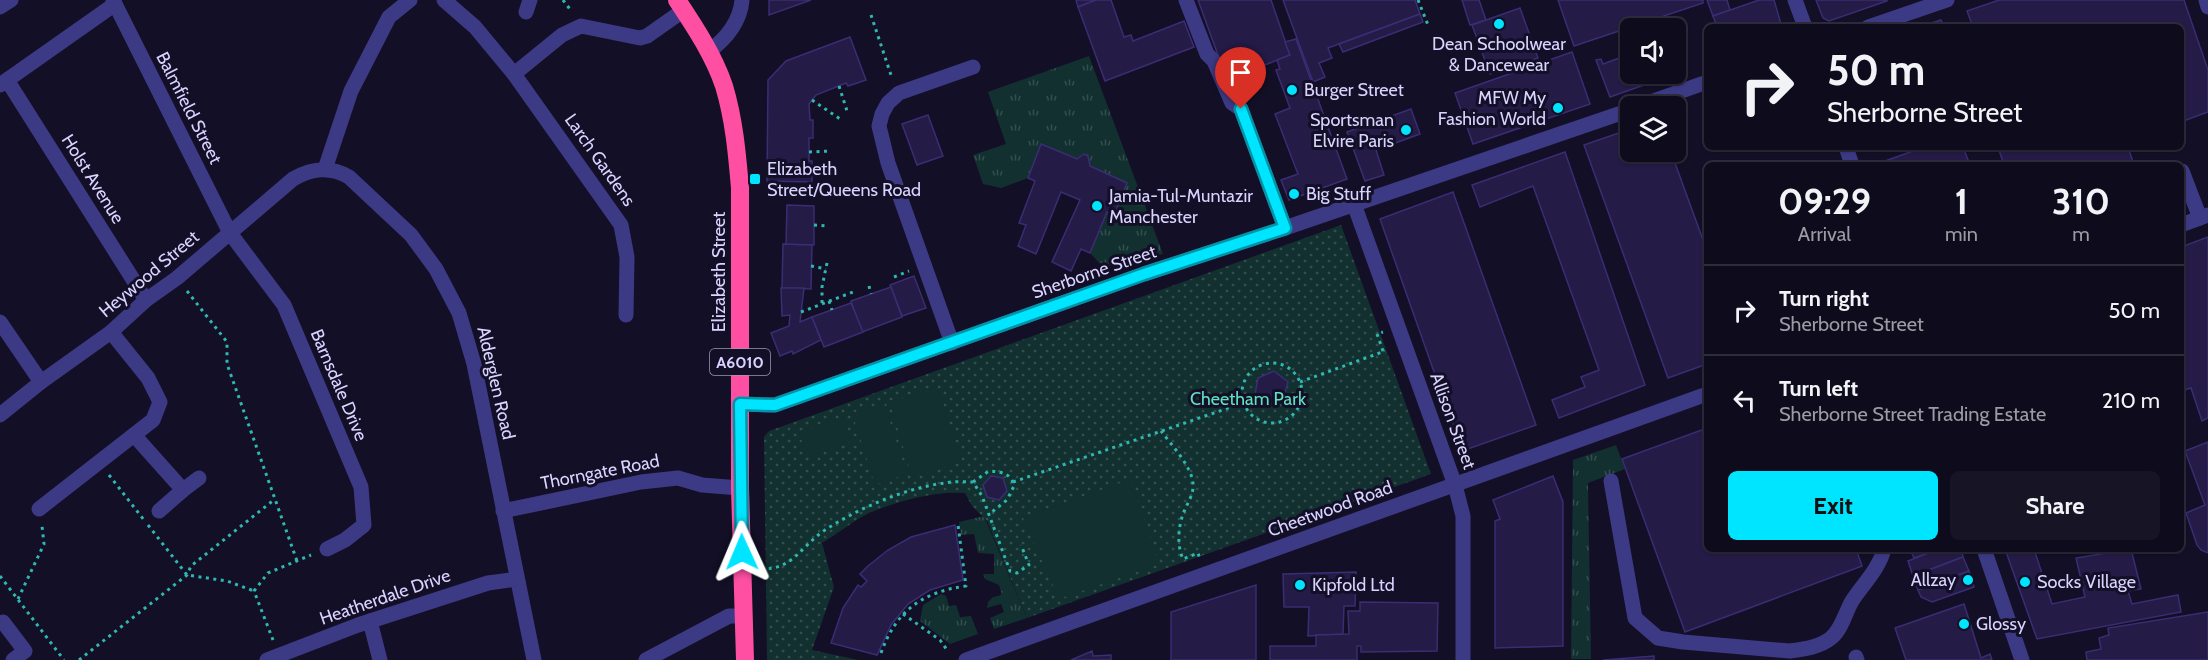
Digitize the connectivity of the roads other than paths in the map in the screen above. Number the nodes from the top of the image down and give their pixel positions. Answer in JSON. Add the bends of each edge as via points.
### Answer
{"nodes":[{"id":1,"x":11,"y":0,"type":"edge"},
{"id":2,"x":410,"y":0,"type":"edge"},
{"id":3,"x":444,"y":0,"type":"edge"},
{"id":4,"x":742,"y":0,"type":"edge"},
{"id":5,"x":1186,"y":0,"type":"edge"},
{"id":6,"x":1795,"y":0,"type":"edge"},
{"id":7,"x":1947,"y":0,"type":"edge"},
{"id":8,"x":2206,"y":0,"type":"edge"},
{"id":9,"x":114,"y":2,"type":"edge"},
{"id":10,"x":681,"y":5,"type":"edge"},
{"id":11,"x":0,"y":7,"type":"edge"},
{"id":12,"x":2208,"y":7,"type":"edge"},
{"id":13,"x":1804,"y":24,"type":"edge"},
{"id":14,"x":1877,"y":24,"type":"edge"},
{"id":15,"x":712,"y":59,"type":"junction"},
{"id":16,"x":973,"y":67,"type":"dead end"},
{"id":17,"x":514,"y":74,"type":"junction"},
{"id":18,"x":4,"y":82,"type":"edge"},
{"id":19,"x":1704,"y":83,"type":"edge"},
{"id":20,"x":1667,"y":96,"type":"edge"},
{"id":21,"x":1620,"y":113,"type":"edge"},
{"id":22,"x":325,"y":169,"type":"junction"},
{"id":23,"x":2184,"y":175,"type":"edge"},
{"id":24,"x":1354,"y":204,"type":"junction"},
{"id":25,"x":2204,"y":217,"type":"edge"},
{"id":26,"x":2184,"y":224,"type":"edge"},
{"id":27,"x":1285,"y":228,"type":"junction"},
{"id":28,"x":230,"y":233,"type":"junction"},
{"id":29,"x":146,"y":300,"type":"junction"},
{"id":30,"x":626,"y":315,"type":"dead end"},
{"id":31,"x":0,"y":322,"type":"edge"},
{"id":32,"x":111,"y":332,"type":"junction"},
{"id":33,"x":952,"y":343,"type":"junction"},
{"id":34,"x":41,"y":382,"type":"junction"},
{"id":35,"x":1704,"y":395,"type":"edge"},
{"id":36,"x":740,"y":404,"type":"junction"},
{"id":37,"x":0,"y":415,"type":"edge"},
{"id":38,"x":134,"y":435,"type":"junction"},
{"id":39,"x":199,"y":478,"type":"dead end"},
{"id":40,"x":1611,"y":481,"type":"dead end"},
{"id":41,"x":1455,"y":484,"type":"junction"},
{"id":42,"x":740,"y":488,"type":"junction"},
{"id":43,"x":183,"y":490,"type":"junction"},
{"id":44,"x":39,"y":509,"type":"road end"},
{"id":45,"x":159,"y":511,"type":"dead end"},
{"id":46,"x":503,"y":512,"type":"junction"},
{"id":47,"x":327,"y":549,"type":"road end"},
{"id":48,"x":1883,"y":552,"type":"edge"},
{"id":49,"x":1985,"y":552,"type":"edge"},
{"id":50,"x":517,"y":579,"type":"junction"},
{"id":51,"x":743,"y":616,"type":"junction"},
{"id":52,"x":370,"y":621,"type":"junction"},
{"id":53,"x":3,"y":622,"type":"dead end"},
{"id":54,"x":273,"y":658,"type":"edge"},
{"id":55,"x":14,"y":660,"type":"edge"},
{"id":56,"x":380,"y":660,"type":"edge"},
{"id":57,"x":534,"y":660,"type":"edge"},
{"id":58,"x":646,"y":660,"type":"edge"},
{"id":59,"x":745,"y":660,"type":"edge"},
{"id":60,"x":966,"y":660,"type":"edge"},
{"id":61,"x":1462,"y":660,"type":"edge"},
{"id":62,"x":2022,"y":660,"type":"edge"}],
"edges":[{"from":1,"to":11,"type":"street"},
{"from":2,"to":22,"type":"street","via":[[389,16],[351,91]]},
{"from":3,"to":17,"type":"street","name":"Larch Gardens","via":[[475,27]]},
{"from":4,"to":15,"type":"street","via":[[730,33]]},
{"from":5,"to":27,"type":"street","via":[[1207,54],[1214,61],[1232,103],[1241,109]]},
{"from":6,"to":13,"type":"street"},
{"from":7,"to":14,"type":"street"},
{"from":8,"to":12,"type":"street"},
{"from":9,"to":18,"type":"street"},
{"from":9,"to":28,"type":"street","name":"Balmfield Street"},
{"from":10,"to":15,"type":"highway","number":"A6010"},
{"from":10,"to":17,"type":"street","via":[[640,38],[581,26],[562,35]]},
{"from":15,"to":36,"type":"highway","name":"Elizabeth Street","number":"A6010","via":[[730,108],[740,188]]},
{"from":16,"to":33,"type":"street","via":[[899,93],[888,103],[879,126],[888,163]]},
{"from":17,"to":30,"type":"street","name":"Larch Gardens","via":[[621,225],[627,257]]},
{"from":18,"to":29,"type":"street","name":"Holst Avenue"},
{"from":19,"to":20,"type":"street"},
{"from":21,"to":24,"type":"street","name":"Sherborne Street"},
{"from":22,"to":28,"type":"street","name":"Heywood Street","via":[[293,179]]},
{"from":22,"to":46,"type":"street","name":"Alderglen Road","via":[[349,177],[411,235],[448,289],[474,364]]},
{"from":23,"to":25,"type":"street"},
{"from":24,"to":27,"type":"street","name":"Sherborne Street"},
{"from":24,"to":41,"type":"street","name":"Allison Street"},
{"from":25,"to":26,"type":"street"},
{"from":27,"to":33,"type":"street","name":"Sherborne Street"},
{"from":28,"to":29,"type":"street","name":"Heywood Street"},
{"from":28,"to":47,"type":"street","name":"Barnsdale Drive","via":[[284,305],[361,487],[364,525]]},
{"from":29,"to":32,"type":"street","name":"Heywood Street"},
{"from":31,"to":34,"type":"street"},
{"from":32,"to":34,"type":"street","name":"Heywood Street"},
{"from":32,"to":38,"type":"street","via":[[148,378],[160,402],[153,420]]},
{"from":33,"to":36,"type":"street","name":"Sherborne Street","via":[[775,405]]},
{"from":34,"to":37,"type":"street","name":"Heywood Street"},
{"from":35,"to":41,"type":"street","name":"Cheetwood Road"},
{"from":36,"to":42,"type":"highway","name":"Elizabeth Street","number":"A6010"},
{"from":38,"to":43,"type":"street"},
{"from":38,"to":44,"type":"street"},
{"from":39,"to":43,"type":"street"},
{"from":40,"to":48,"type":"street","via":[[1635,618],[1658,638],[1790,651],[1824,642],[1837,630]]},
{"from":41,"to":60,"type":"street","name":"Cheetwood Road"},
{"from":41,"to":61,"type":"street","name":"Allison Street","via":[[1463,530]]},
{"from":42,"to":46,"type":"street","name":"Thorngate Road","via":[[702,485],[678,478],[640,482]]},
{"from":42,"to":51,"type":"highway","name":"Elizabeth Street","number":"A6010"},
{"from":43,"to":45,"type":"street"},
{"from":46,"to":50,"type":"street","name":"Alderglen Road"},
{"from":49,"to":62,"type":"street"},
{"from":50,"to":52,"type":"street","name":"Heatherdale Drive","via":[[488,583]]},
{"from":50,"to":57,"type":"street","name":"Alderglen Road"},
{"from":51,"to":58,"type":"street","via":[[729,616]]},
{"from":51,"to":59,"type":"highway","name":"Elizabeth Street","number":"A6010"},
{"from":52,"to":54,"type":"street","name":"Heatherdale Drive"},
{"from":52,"to":56,"type":"street"},
{"from":53,"to":55,"type":"street","via":[[25,651]]}]}
